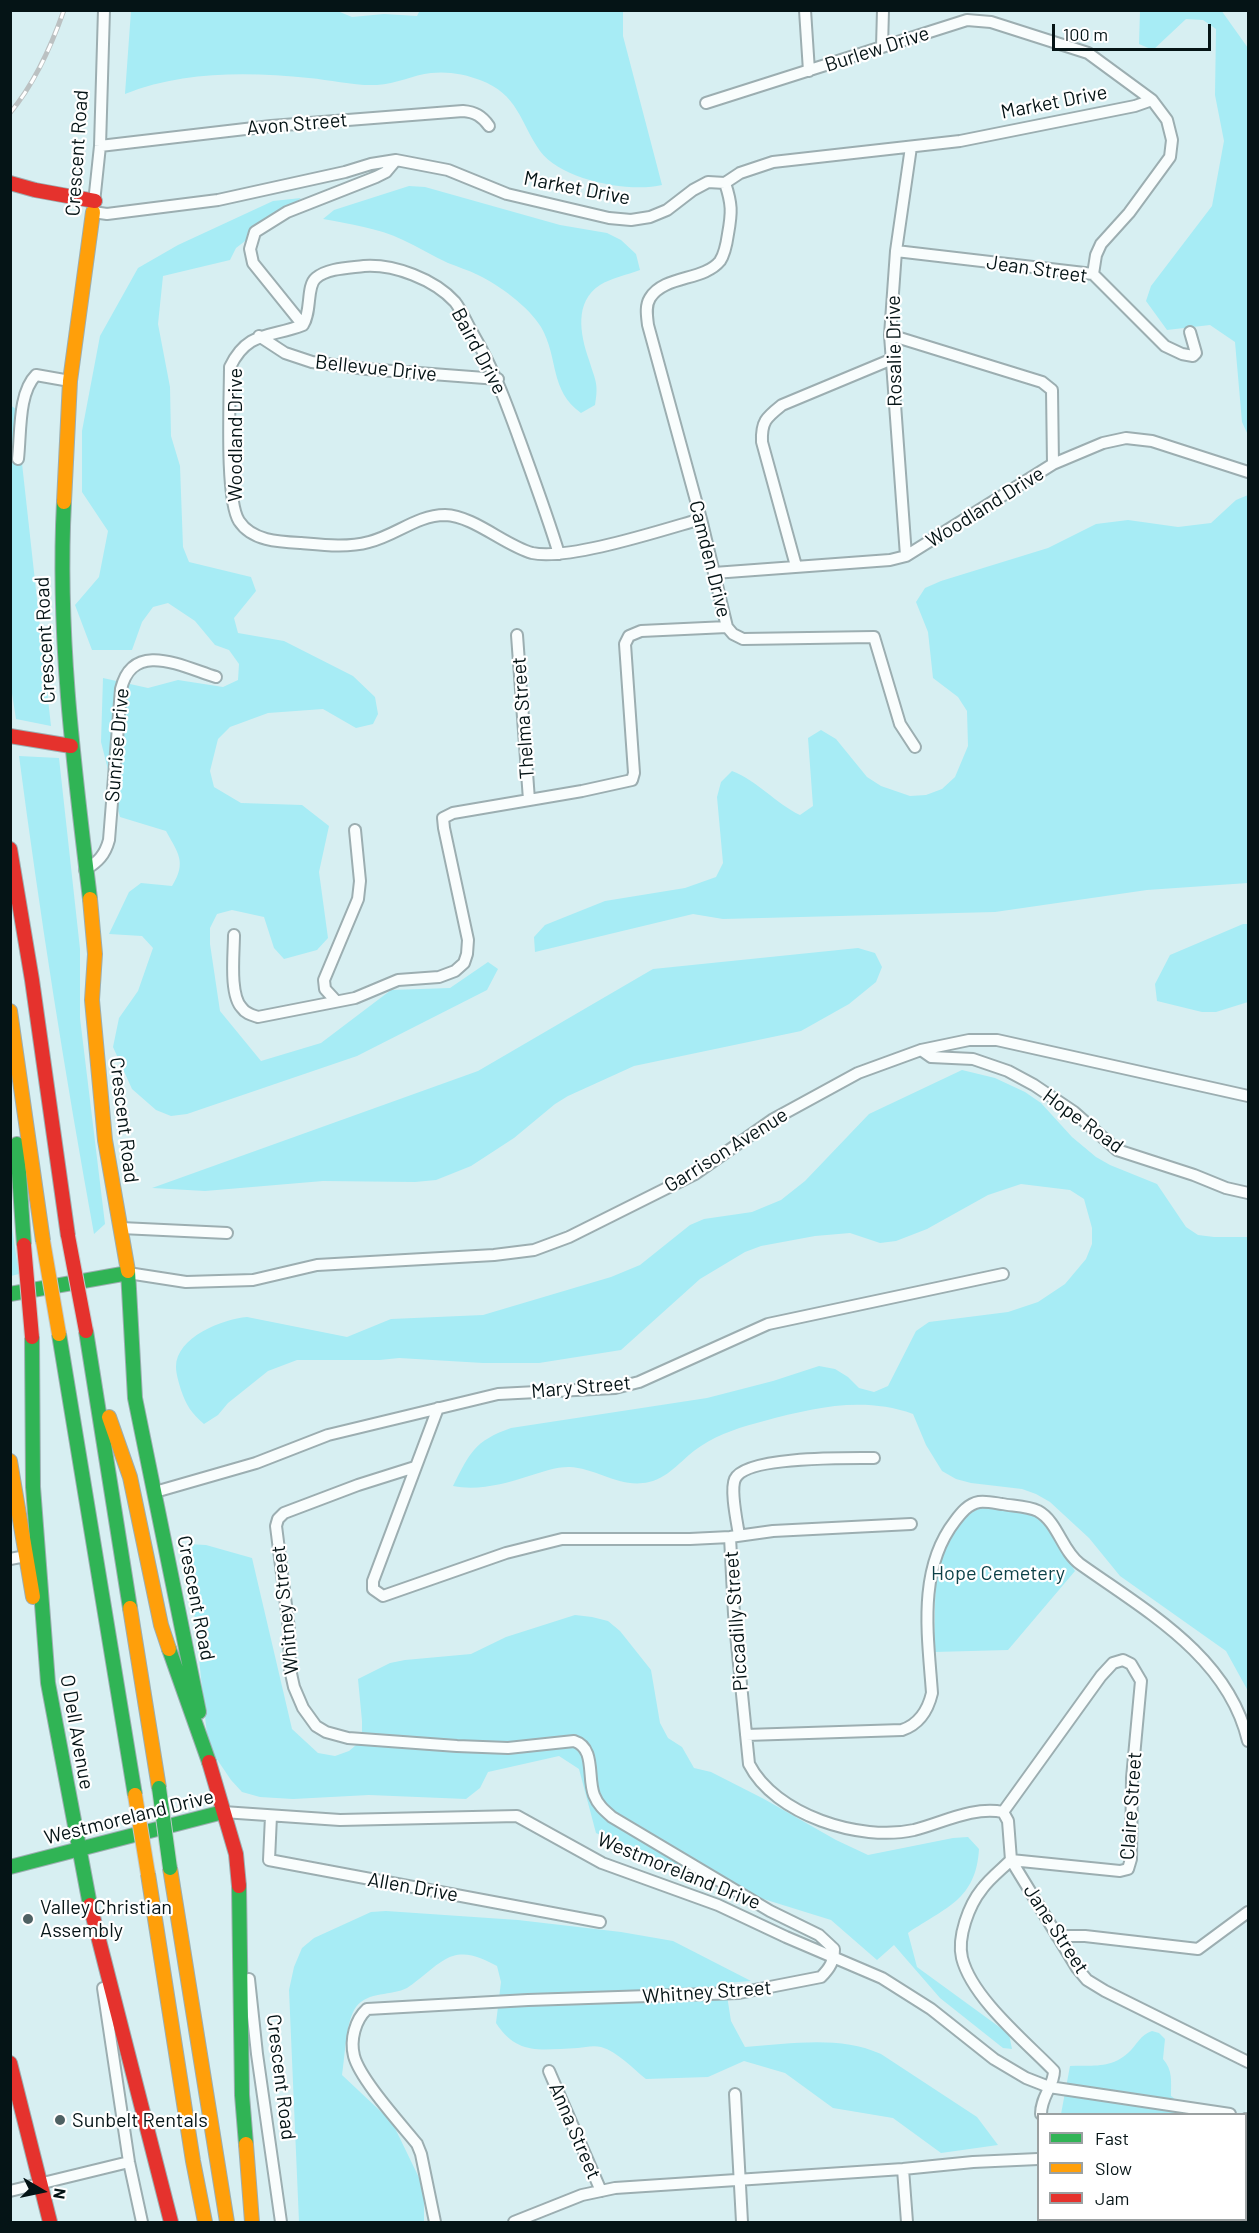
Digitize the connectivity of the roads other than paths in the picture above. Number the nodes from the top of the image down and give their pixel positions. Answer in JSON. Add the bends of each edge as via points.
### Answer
{"nodes":[{"id":1,"x":104,"y":10,"type":"edge"},
{"id":2,"x":805,"y":10,"type":"edge"},
{"id":3,"x":884,"y":10,"type":"edge"},
{"id":4,"x":882,"y":47,"type":"junction"},
{"id":5,"x":809,"y":71,"type":"junction"},
{"id":6,"x":1152,"y":100,"type":"junction"},
{"id":7,"x":706,"y":103,"type":"dead end"},
{"id":8,"x":489,"y":126,"type":"dead end"},
{"id":9,"x":100,"y":146,"type":"junction"},
{"id":10,"x":911,"y":147,"type":"junction"},
{"id":11,"x":396,"y":160,"type":"junction"},
{"id":12,"x":10,"y":183,"type":"edge"},
{"id":13,"x":725,"y":183,"type":"junction"},
{"id":14,"x":35,"y":190,"type":"junction"},
{"id":15,"x":10,"y":193,"type":"edge"},
{"id":16,"x":94,"y":206,"type":"junction"},
{"id":17,"x":896,"y":251,"type":"junction"},
{"id":18,"x":1093,"y":274,"type":"junction"},
{"id":19,"x":303,"y":325,"type":"junction"},
{"id":20,"x":1190,"y":332,"type":"dead end"},
{"id":21,"x":259,"y":336,"type":"junction"},
{"id":22,"x":890,"y":336,"type":"junction"},
{"id":23,"x":890,"y":360,"type":"junction"},
{"id":24,"x":498,"y":379,"type":"junction"},
{"id":25,"x":70,"y":381,"type":"junction"},
{"id":26,"x":18,"y":459,"type":"dead end"},
{"id":27,"x":1053,"y":464,"type":"junction"},
{"id":28,"x":1248,"y":472,"type":"edge"},
{"id":29,"x":701,"y":519,"type":"junction"},
{"id":30,"x":559,"y":554,"type":"junction"},
{"id":31,"x":906,"y":556,"type":"junction"},
{"id":32,"x":796,"y":566,"type":"junction"},
{"id":33,"x":714,"y":573,"type":"junction"},
{"id":34,"x":727,"y":627,"type":"junction"},
{"id":35,"x":517,"y":635,"type":"dead end"},
{"id":36,"x":216,"y":677,"type":"dead end"},
{"id":37,"x":10,"y":736,"type":"edge"},
{"id":38,"x":71,"y":746,"type":"junction"},
{"id":39,"x":915,"y":747,"type":"dead end"},
{"id":40,"x":529,"y":800,"type":"junction"},
{"id":41,"x":355,"y":830,"type":"dead end"},
{"id":42,"x":10,"y":849,"type":"edge"},
{"id":43,"x":85,"y":870,"type":"junction"},
{"id":44,"x":234,"y":935,"type":"dead end"},
{"id":45,"x":336,"y":1001,"type":"junction"},
{"id":46,"x":10,"y":1011,"type":"edge"},
{"id":47,"x":10,"y":1046,"type":"edge"},
{"id":48,"x":921,"y":1050,"type":"junction"},
{"id":49,"x":1248,"y":1096,"type":"edge"},
{"id":50,"x":1248,"y":1193,"type":"edge"},
{"id":51,"x":121,"y":1228,"type":"junction"},
{"id":52,"x":227,"y":1233,"type":"dead end"},
{"id":53,"x":128,"y":1273,"type":"junction"},
{"id":54,"x":1003,"y":1274,"type":"dead end"},
{"id":55,"x":10,"y":1294,"type":"edge"},
{"id":56,"x":92,"y":1370,"type":"junction"},
{"id":57,"x":438,"y":1408,"type":"junction"},
{"id":58,"x":874,"y":1458,"type":"dead end"},
{"id":59,"x":10,"y":1461,"type":"edge"},
{"id":60,"x":415,"y":1467,"type":"junction"},
{"id":61,"x":155,"y":1491,"type":"junction"},
{"id":62,"x":911,"y":1524,"type":"dead end"},
{"id":63,"x":735,"y":1536,"type":"junction"},
{"id":64,"x":26,"y":1556,"type":"junction"},
{"id":65,"x":10,"y":1559,"type":"edge"},
{"id":66,"x":48,"y":1683,"type":"junction"},
{"id":67,"x":746,"y":1735,"type":"junction"},
{"id":68,"x":1248,"y":1741,"type":"edge"},
{"id":69,"x":209,"y":1762,"type":"junction"},
{"id":70,"x":223,"y":1812,"type":"junction"},
{"id":71,"x":1003,"y":1812,"type":"junction"},
{"id":72,"x":271,"y":1816,"type":"junction"},
{"id":73,"x":79,"y":1849,"type":"junction"},
{"id":74,"x":1011,"y":1860,"type":"junction"},
{"id":75,"x":10,"y":1867,"type":"edge"},
{"id":76,"x":239,"y":1886,"type":"junction"},
{"id":77,"x":90,"y":1905,"type":"junction"},
{"id":78,"x":1248,"y":1912,"type":"edge"},
{"id":79,"x":600,"y":1922,"type":"dead end"},
{"id":80,"x":1057,"y":1936,"type":"junction"},
{"id":81,"x":834,"y":1958,"type":"junction"},
{"id":82,"x":1248,"y":2062,"type":"edge"},
{"id":83,"x":10,"y":2063,"type":"edge"},
{"id":84,"x":549,"y":2071,"type":"dead end"},
{"id":85,"x":1049,"y":2087,"type":"junction"},
{"id":86,"x":735,"y":2094,"type":"dead end"},
{"id":87,"x":1041,"y":2113,"type":"edge"},
{"id":88,"x":1217,"y":2113,"type":"edge"},
{"id":89,"x":1037,"y":2159,"type":"edge"},
{"id":90,"x":129,"y":2162,"type":"junction"},
{"id":91,"x":903,"y":2169,"type":"junction"},
{"id":92,"x":739,"y":2180,"type":"junction"},
{"id":93,"x":42,"y":2184,"type":"junction"},
{"id":94,"x":601,"y":2191,"type":"junction"},
{"id":95,"x":10,"y":2192,"type":"edge"},
{"id":96,"x":50,"y":2223,"type":"edge"},
{"id":97,"x":142,"y":2223,"type":"edge"},
{"id":98,"x":171,"y":2223,"type":"edge"},
{"id":99,"x":205,"y":2223,"type":"edge"},
{"id":100,"x":227,"y":2223,"type":"edge"},
{"id":101,"x":252,"y":2223,"type":"edge"},
{"id":102,"x":281,"y":2223,"type":"edge"},
{"id":103,"x":435,"y":2223,"type":"edge"},
{"id":104,"x":514,"y":2223,"type":"edge"},
{"id":105,"x":742,"y":2223,"type":"edge"},
{"id":106,"x":907,"y":2223,"type":"edge"}],
"edges":[{"from":1,"to":9,"type":"street","name":"Crescent Road"},
{"from":2,"to":5,"type":"street"},
{"from":3,"to":4,"type":"street"},
{"from":4,"to":5,"type":"street","name":"Burlew Drive"},
{"from":4,"to":6,"type":"street","name":"Burlew Drive","via":[[967,20],[981,20],[1088,53]]},
{"from":5,"to":7,"type":"street","name":"Burlew Drive"},
{"from":6,"to":10,"type":"street","name":"Market Drive","via":[[1028,128]]},
{"from":6,"to":18,"type":"street","name":"Burlew Drive","via":[[1167,120],[1172,140],[1170,158],[1101,244]]},
{"from":8,"to":9,"type":"street","name":"Avon Street","via":[[474,112],[463,111],[271,126]]},
{"from":9,"to":16,"type":"street","name":"Crescent Road"},
{"from":10,"to":13,"type":"street","name":"Market Drive","via":[[773,162],[749,169]]},
{"from":10,"to":17,"type":"street","name":"Rosalie Drive"},
{"from":11,"to":13,"type":"street","name":"Market Drive","via":[[448,170],[516,197],[631,220],[667,210],[708,182]]},
{"from":11,"to":16,"type":"street","name":"Market Drive","via":[[218,200],[107,214]]},
{"from":11,"to":19,"type":"street","via":[[386,172],[287,212],[255,232],[250,249],[253,263]]},
{"from":12,"to":14,"type":"main road"},
{"from":13,"to":29,"type":"street","name":"Camden Drive","via":[[732,205],[720,261],[707,270],[664,285],[651,296],[646,307]]},
{"from":14,"to":15,"type":"main road"},
{"from":14,"to":16,"type":"main road","name":"Market Drive"},
{"from":16,"to":25,"type":"main road","name":"Crescent Road"},
{"from":17,"to":18,"type":"street","name":"Jean Street"},
{"from":17,"to":22,"type":"street","name":"Rosalie Drive"},
{"from":18,"to":20,"type":"street","name":"Jean Street","via":[[1165,346],[1193,356],[1196,353]]},
{"from":19,"to":21,"type":"street","name":"Woodland Drive"},
{"from":19,"to":24,"type":"street","name":"Baird Drive","via":[[309,316],[311,286],[326,272],[378,265],[398,269],[444,292],[455,303]]},
{"from":21,"to":24,"type":"street","name":"Bellevue Drive","via":[[312,362]]},
{"from":21,"to":30,"type":"street","name":"Woodland Drive","via":[[236,355],[230,367],[234,511],[240,522],[257,536],[274,541],[356,545],[446,515],[532,552]]},
{"from":22,"to":23,"type":"street","name":"Rosalie Drive"},
{"from":22,"to":27,"type":"street","via":[[1042,382],[1052,390]]},
{"from":23,"to":31,"type":"street","name":"Rosalie Drive"},
{"from":23,"to":32,"type":"street","via":[[782,405],[767,417],[762,442]]},
{"from":24,"to":30,"type":"street","name":"Baird Drive"},
{"from":25,"to":26,"type":"street","via":[[36,375],[29,382],[24,392]]},
{"from":25,"to":38,"type":"main road","name":"Crescent Road","via":[[61,561]]},
{"from":27,"to":28,"type":"street","name":"Woodland Drive","via":[[1126,438],[1152,441]]},
{"from":27,"to":31,"type":"street","name":"Woodland Drive"},
{"from":29,"to":30,"type":"street","name":"Woodland Drive"},
{"from":29,"to":33,"type":"street","name":"Camden Drive"},
{"from":31,"to":32,"type":"street","name":"Woodland Drive"},
{"from":32,"to":33,"type":"street","name":"Woodland Drive"},
{"from":33,"to":34,"type":"street","name":"Camden Drive"},
{"from":34,"to":39,"type":"street","via":[[743,639],[874,637],[900,724]]},
{"from":34,"to":40,"type":"street","name":"Camden Drive","via":[[641,631],[629,636],[625,644],[632,780]]},
{"from":35,"to":40,"type":"street","name":"Thelma Street"},
{"from":36,"to":43,"type":"street","name":"Sunrise Drive","via":[[147,659],[124,675],[109,840],[106,851]]},
{"from":37,"to":38,"type":"main road"},
{"from":38,"to":43,"type":"main road","name":"Crescent Road"},
{"from":40,"to":45,"type":"street","name":"Camden Drive","via":[[443,818],[468,940],[464,963],[439,976],[399,980],[355,998]]},
{"from":41,"to":45,"type":"street","via":[[358,899],[324,980],[325,989]]},
{"from":42,"to":56,"type":"main road","bridge":true},
{"from":43,"to":51,"type":"main road","name":"Crescent Road","via":[[93,924],[92,1000],[105,1140]]},
{"from":44,"to":45,"type":"street","name":"Camden Drive","via":[[234,989],[240,1007],[248,1014],[258,1017]]},
{"from":46,"to":99,"type":"main road","bridge":true,"via":[[43,1241]]},
{"from":47,"to":66,"type":"main road","bridge":true,"via":[[32,1337],[33,1487]]},
{"from":48,"to":49,"type":"street","name":"Garrison Avenue","via":[[969,1040],[997,1040]]},
{"from":48,"to":50,"type":"street","name":"Hope Road","via":[[931,1057],[973,1059],[1008,1071],[1074,1112],[1117,1150]]},
{"from":48,"to":53,"type":"street","name":"Garrison Avenue","via":[[858,1073],[772,1120],[695,1174],[569,1237],[534,1250],[317,1265],[253,1280],[186,1282]]},
{"from":51,"to":52,"type":"street"},
{"from":51,"to":53,"type":"main road","name":"Crescent Road"},
{"from":53,"to":55,"type":"main road"},
{"from":53,"to":61,"type":"main road","name":"Crescent Road","via":[[135,1398]]},
{"from":54,"to":57,"type":"street","name":"Mary Street","via":[[768,1324],[639,1382],[615,1388],[498,1394]]},
{"from":56,"to":69,"type":"main road","via":[[130,1477],[160,1625]]},
{"from":56,"to":100,"type":"main road","bridge":true},
{"from":57,"to":60,"type":"street","name":"Piccadilly Street"},
{"from":57,"to":61,"type":"street","name":"Mary Street","via":[[328,1435],[256,1463]]},
{"from":58,"to":63,"type":"street","via":[[803,1458],[743,1471],[733,1485]]},
{"from":59,"to":64,"type":"main road","name":"O Dell Avenue"},
{"from":60,"to":63,"type":"street","name":"Piccadilly Street","via":[[374,1581],[373,1589],[383,1596],[506,1553],[562,1539]]},
{"from":60,"to":81,"type":"street","name":"Whitney Street","via":[[284,1513],[278,1519],[290,1669],[303,1708],[316,1725],[348,1738],[457,1746],[508,1748],[563,1741],[582,1743],[587,1751],[593,1793],[601,1808],[770,1911],[819,1935],[834,1948]]},
{"from":61,"to":69,"type":"main road","name":"Crescent Road"},
{"from":62,"to":63,"type":"street"},
{"from":63,"to":67,"type":"street","name":"Piccadilly Street","via":[[734,1614]]},
{"from":64,"to":65,"type":"street"},
{"from":64,"to":66,"type":"main road","name":"O Dell Avenue"},
{"from":66,"to":73,"type":"main road","name":"O Dell Avenue"},
{"from":67,"to":68,"type":"street","via":[[911,1727],[929,1705],[932,1693],[928,1590],[933,1563],[949,1529],[965,1509],[979,1502],[1038,1511],[1077,1562],[1175,1632],[1210,1667],[1245,1725]]},
{"from":67,"to":71,"type":"street","name":"Piccadilly Street","via":[[749,1764],[766,1789],[810,1817],[832,1824],[890,1834],[980,1811]]},
{"from":69,"to":70,"type":"main road","name":"Crescent Road"},
{"from":70,"to":72,"type":"street","name":"Westmoreland Drive"},
{"from":70,"to":73,"type":"main road","name":"Westmoreland Drive"},
{"from":70,"to":76,"type":"main road","name":"Crescent Road","via":[[236,1854]]},
{"from":71,"to":74,"type":"street","name":"Jane Street","via":[[1008,1821]]},
{"from":71,"to":74,"type":"street","name":"Claire Street","via":[[1113,1663],[1123,1660],[1131,1664],[1141,1681],[1128,1869]]},
{"from":72,"to":79,"type":"street","name":"Allen Drive","via":[[269,1860]]},
{"from":72,"to":81,"type":"street","name":"Westmoreland Drive","via":[[340,1820],[517,1816],[602,1863],[718,1905]]},
{"from":73,"to":75,"type":"main road","name":"Westmoreland Drive"},
{"from":73,"to":77,"type":"main road","name":"O Dell Avenue"},
{"from":74,"to":80,"type":"street","name":"Jane Street"},
{"from":74,"to":85,"type":"street","via":[[982,1889],[971,1909],[962,1935],[962,1956],[988,2001],[1054,2071]]},
{"from":76,"to":101,"type":"main road","via":[[242,2095]]},
{"from":76,"to":102,"type":"street","name":"Crescent Road"},
{"from":77,"to":90,"type":"street","name":"O Dell Avenue"},
{"from":77,"to":98,"type":"main road"},
{"from":78,"to":80,"type":"street","via":[[1198,1949]]},
{"from":80,"to":82,"type":"street","name":"Jane Street","via":[[1087,1980]]},
{"from":81,"to":85,"type":"street","name":"Westmoreland Drive","via":[[904,1991],[994,2059]]},
{"from":81,"to":103,"type":"street","name":"Whitney Street","via":[[821,1977],[739,1993],[367,2009],[359,2016],[355,2028],[354,2056],[372,2089],[422,2154]]},
{"from":83,"to":93,"type":"main road"},
{"from":84,"to":94,"type":"street","name":"Anna Street"},
{"from":85,"to":87,"type":"street"},
{"from":85,"to":88,"type":"street","name":"Westmoreland Drive"},
{"from":86,"to":92,"type":"street"},
{"from":89,"to":91,"type":"street"},
{"from":90,"to":93,"type":"street"},
{"from":90,"to":97,"type":"street","name":"O Dell Avenue"},
{"from":91,"to":92,"type":"street"},
{"from":91,"to":106,"type":"street"},
{"from":92,"to":94,"type":"street"},
{"from":92,"to":105,"type":"street"},
{"from":93,"to":95,"type":"street"},
{"from":93,"to":96,"type":"main road"},
{"from":94,"to":104,"type":"street"}]}
